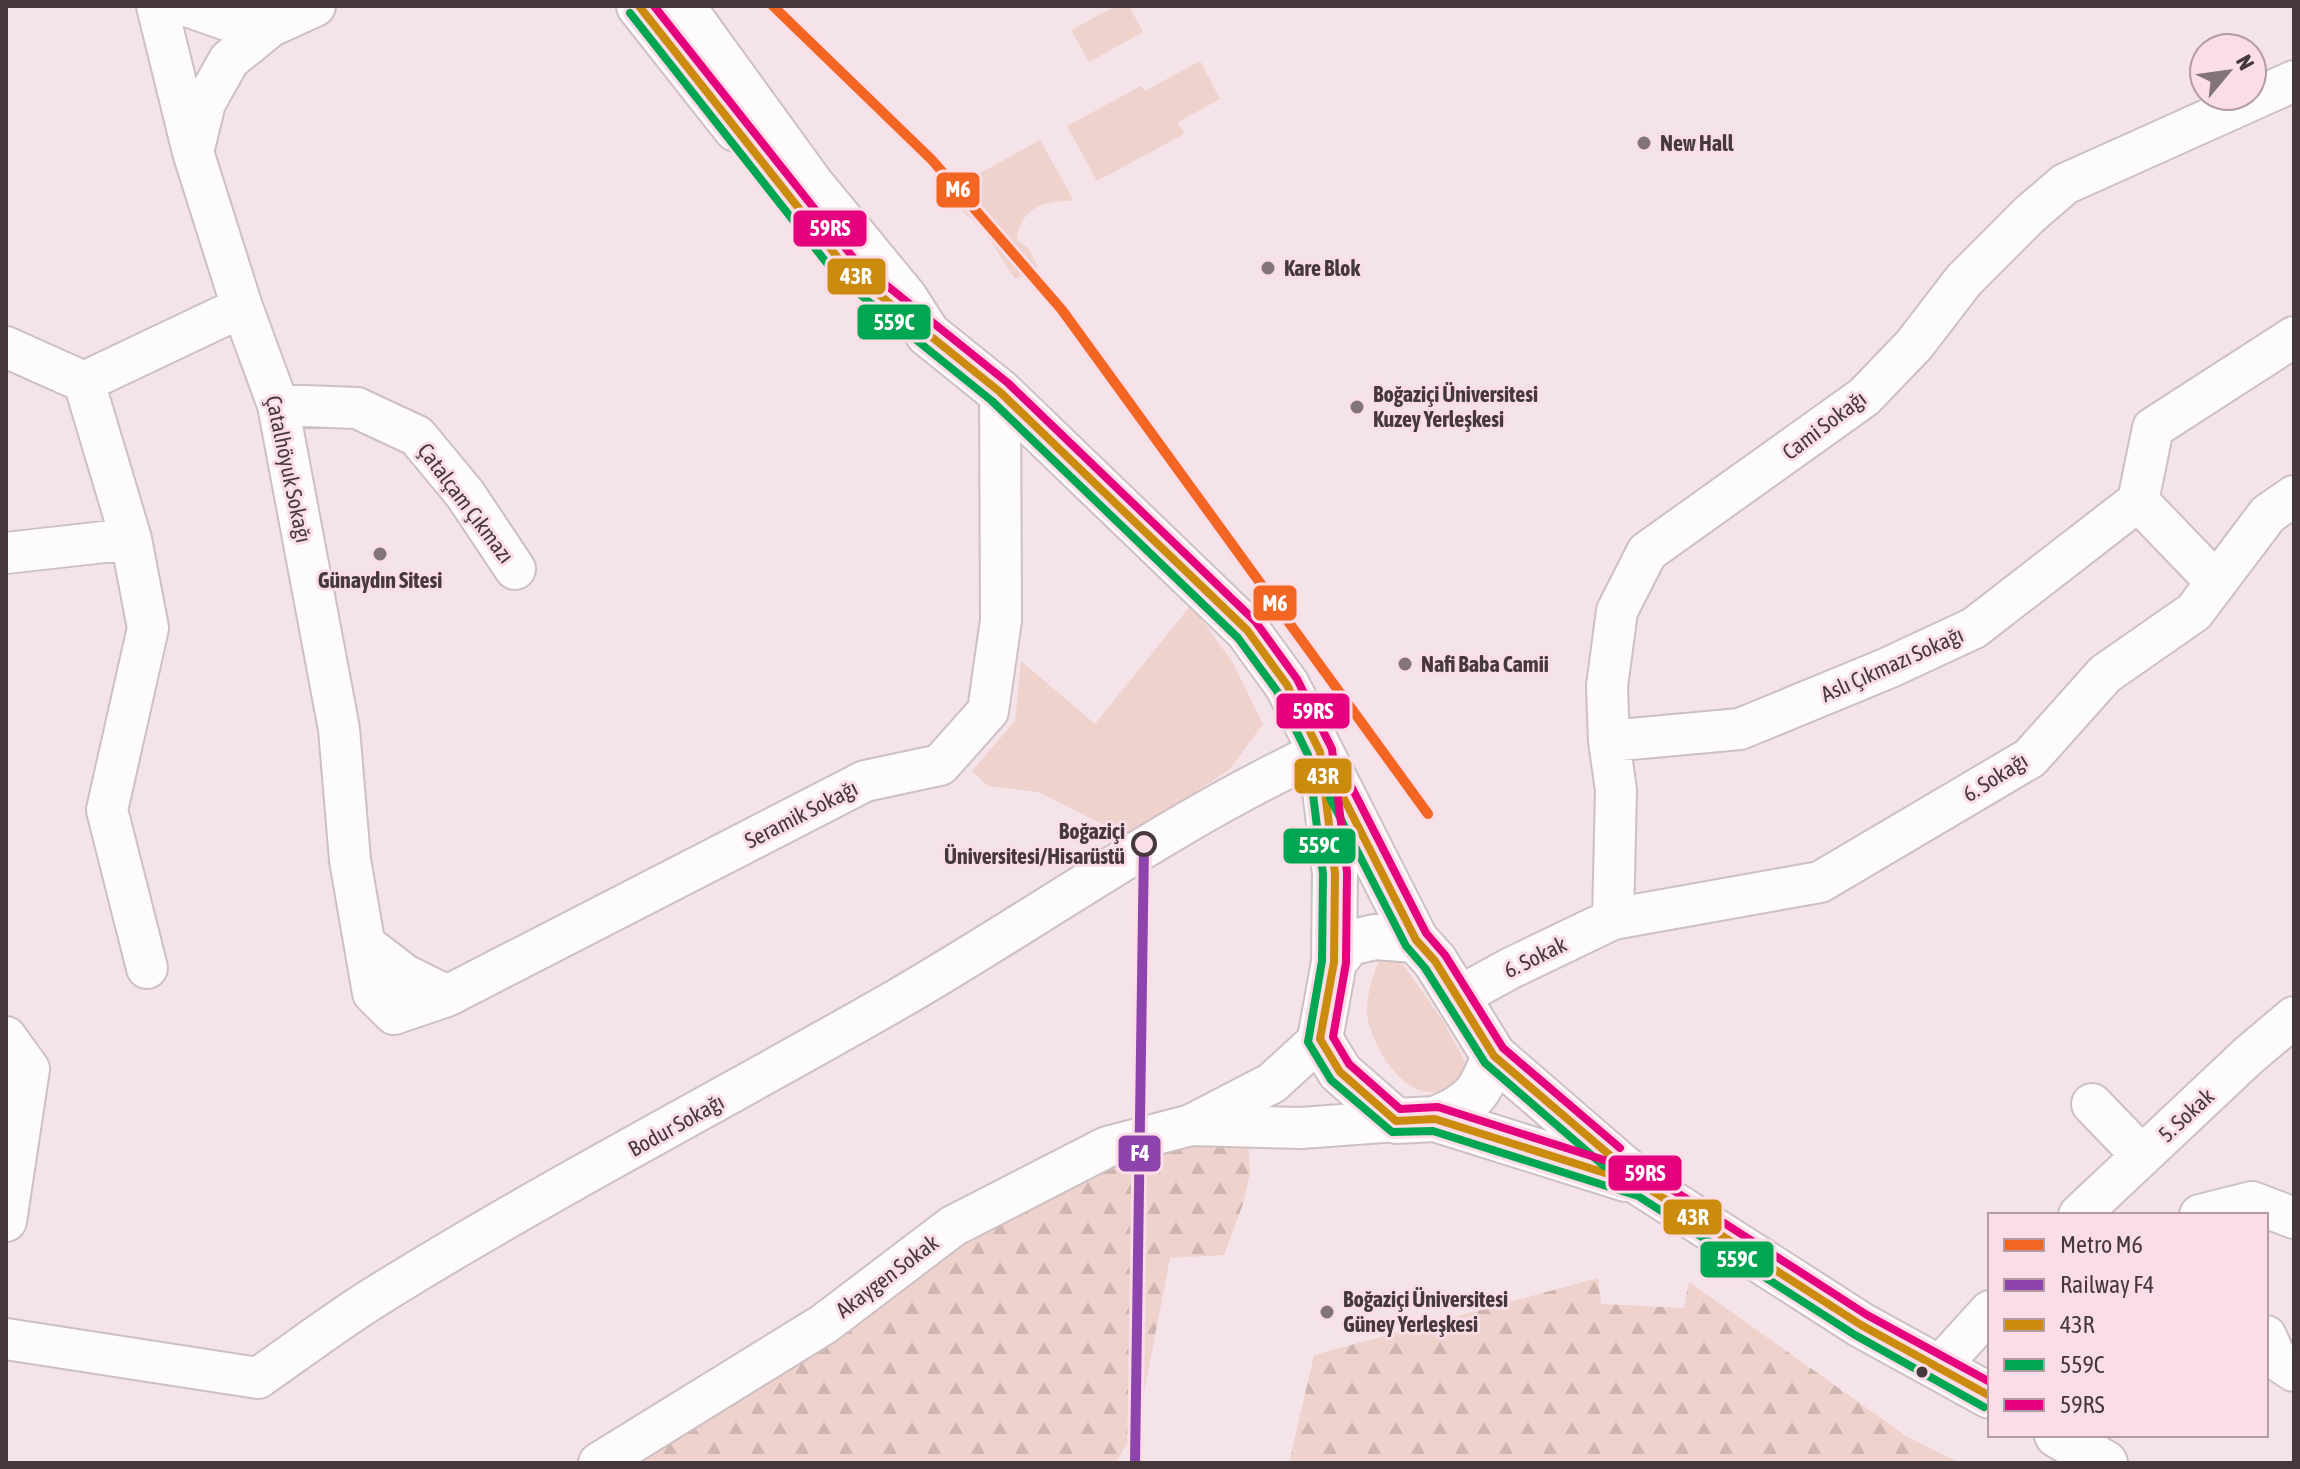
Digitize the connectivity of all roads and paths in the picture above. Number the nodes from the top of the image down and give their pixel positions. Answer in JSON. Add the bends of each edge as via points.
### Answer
{"nodes":[{"id":1,"x":157,"y":6,"type":"edge"},
{"id":2,"x":187,"y":6,"type":"edge"},
{"id":3,"x":315,"y":6,"type":"edge"},
{"id":4,"x":639,"y":6,"type":"edge"},
{"id":5,"x":682,"y":6,"type":"edge"},
{"id":6,"x":271,"y":26,"type":"junction"},
{"id":7,"x":2294,"y":81,"type":"edge"},
{"id":8,"x":193,"y":152,"type":"junction"},
{"id":9,"x":242,"y":307,"type":"junction"},
{"id":10,"x":928,"y":334,"type":"junction"},
{"id":11,"x":2294,"y":337,"type":"edge"},
{"id":12,"x":6,"y":347,"type":"edge"},
{"id":13,"x":84,"y":382,"type":"junction"},
{"id":14,"x":1000,"y":392,"type":"junction"},
{"id":15,"x":278,"y":405,"type":"junction"},
{"id":16,"x":2294,"y":496,"type":"edge"},
{"id":17,"x":2138,"y":501,"type":"junction"},
{"id":18,"x":131,"y":539,"type":"junction"},
{"id":19,"x":6,"y":553,"type":"edge"},
{"id":20,"x":515,"y":569,"type":"dead end"},
{"id":21,"x":2216,"y":582,"type":"junction"},
{"id":22,"x":1609,"y":741,"type":"junction"},
{"id":23,"x":1320,"y":752,"type":"junction"},
{"id":24,"x":1613,"y":919,"type":"junction"},
{"id":25,"x":1416,"y":940,"type":"junction"},
{"id":26,"x":366,"y":945,"type":"joint"},
{"id":27,"x":1334,"y":962,"type":"junction"},
{"id":28,"x":147,"y":968,"type":"dead end"},
{"id":29,"x":1458,"y":997,"type":"junction"},
{"id":30,"x":2294,"y":1017,"type":"edge"},
{"id":31,"x":6,"y":1037,"type":"edge"},
{"id":32,"x":1320,"y":1039,"type":"junction"},
{"id":33,"x":1494,"y":1056,"type":"junction"},
{"id":34,"x":2092,"y":1104,"type":"dead end"},
{"id":35,"x":1416,"y":1120,"type":"junction"},
{"id":36,"x":1191,"y":1125,"type":"junction"},
{"id":37,"x":2142,"y":1156,"type":"junction"},
{"id":38,"x":1643,"y":1185,"type":"junction"},
{"id":39,"x":2081,"y":1213,"type":"edge"},
{"id":40,"x":2213,"y":1213,"type":"edge"},
{"id":41,"x":2294,"y":1218,"type":"edge"},
{"id":42,"x":6,"y":1221,"type":"edge"},
{"id":43,"x":1988,"y":1313,"type":"edge"},
{"id":44,"x":6,"y":1339,"type":"edge"},
{"id":45,"x":2268,"y":1341,"type":"edge"},
{"id":46,"x":1939,"y":1367,"type":"junction"},
{"id":47,"x":2294,"y":1371,"type":"edge"},
{"id":48,"x":1988,"y":1395,"type":"edge"},
{"id":49,"x":2060,"y":1437,"type":"edge"},
{"id":50,"x":599,"y":1463,"type":"edge"},
{"id":51,"x":2105,"y":1463,"type":"edge"}],
"edges":[{"from":1,"to":8,"type":"street","name":"Çatalhöyuk Sokağı"},
{"from":2,"to":6,"type":"street","via":[[227,20]]},
{"from":3,"to":6,"type":"street"},
{"from":4,"to":10,"type":"main road","via":[[846,268]]},
{"from":5,"to":10,"type":"main road"},
{"from":6,"to":8,"type":"street","via":[[229,60],[205,103]]},
{"from":7,"to":22,"type":"street","name":"Cami Sokağı","via":[[2065,184],[1964,280],[1914,345],[1864,397],[1647,552],[1617,611],[1607,686]]},
{"from":8,"to":9,"type":"street","name":"Çatalhöyuk Sokağı"},
{"from":9,"to":13,"type":"street"},
{"from":9,"to":15,"type":"street","name":"Çatalhöyuk Sokağı"},
{"from":10,"to":14,"type":"main road"},
{"from":11,"to":17,"type":"street","via":[[2153,428]]},
{"from":12,"to":13,"type":"street"},
{"from":13,"to":18,"type":"street"},
{"from":14,"to":23,"type":"main road","via":[[1247,630],[1287,685]]},
{"from":14,"to":26,"type":"street","name":"Seramik Sokağı","via":[[1001,620],[988,711],[940,765],[865,781],[447,996],[394,1014],[373,993]]},
{"from":15,"to":20,"type":"street","name":"Çatalçam Çıkmazı","via":[[357,408],[417,436],[465,494]]},
{"from":15,"to":26,"type":"street","name":"Çatalhöyuk Sokağı","via":[[339,729],[350,860]]},
{"from":16,"to":21,"type":"street","name":"6. Sokağı","via":[[2268,514]]},
{"from":17,"to":21,"type":"street"},
{"from":17,"to":22,"type":"street","name":"Aslı Çıkmazı Sokağı","via":[[1974,628],[1888,668],[1740,729]]},
{"from":18,"to":19,"type":"street"},
{"from":18,"to":28,"type":"street","via":[[148,628],[107,810]]},
{"from":21,"to":24,"type":"street","name":"6. Sokağı","via":[[2194,612],[2105,674],[2030,758],[1820,882]]},
{"from":22,"to":24,"type":"street","name":"Cami Sokağı","via":[[1616,790]]},
{"from":23,"to":25,"type":"main road"},
{"from":23,"to":27,"type":"main road","via":[[1335,873]]},
{"from":23,"to":44,"type":"street","name":"Bodur Sokağı","via":[[1270,776],[975,954],[374,1298],[258,1378]]},
{"from":24,"to":29,"type":"street","name":"6. Sokak"},
{"from":25,"to":27,"type":"main road","via":[[1375,937],[1349,943]]},
{"from":25,"to":29,"type":"main road"},
{"from":27,"to":32,"type":"main road"},
{"from":29,"to":33,"type":"main road"},
{"from":30,"to":37,"type":"street","name":"5. Sokak"},
{"from":31,"to":42,"type":"street","via":[[29,1069]]},
{"from":32,"to":35,"type":"main road","via":[[1340,1072]]},
{"from":32,"to":36,"type":"street","via":[[1272,1083]]},
{"from":33,"to":35,"type":"main road","via":[[1481,1090],[1461,1108]]},
{"from":33,"to":38,"type":"main road"},
{"from":34,"to":37,"type":"street"},
{"from":35,"to":36,"type":"street","via":[[1301,1128]]},
{"from":35,"to":38,"type":"main road"},
{"from":36,"to":50,"type":"street","name":"Akaygen Sokak","via":[[1107,1147],[953,1226],[824,1324]]},
{"from":37,"to":39,"type":"street","name":"5. Sokak"},
{"from":38,"to":46,"type":"main road","via":[[1861,1325]]},
{"from":40,"to":41,"type":"street","via":[[2252,1202]]},
{"from":43,"to":46,"type":"street"},
{"from":45,"to":47,"type":"street","via":[[2276,1359]]},
{"from":46,"to":48,"type":"main road"},
{"from":49,"to":51,"type":"main road"}]}
